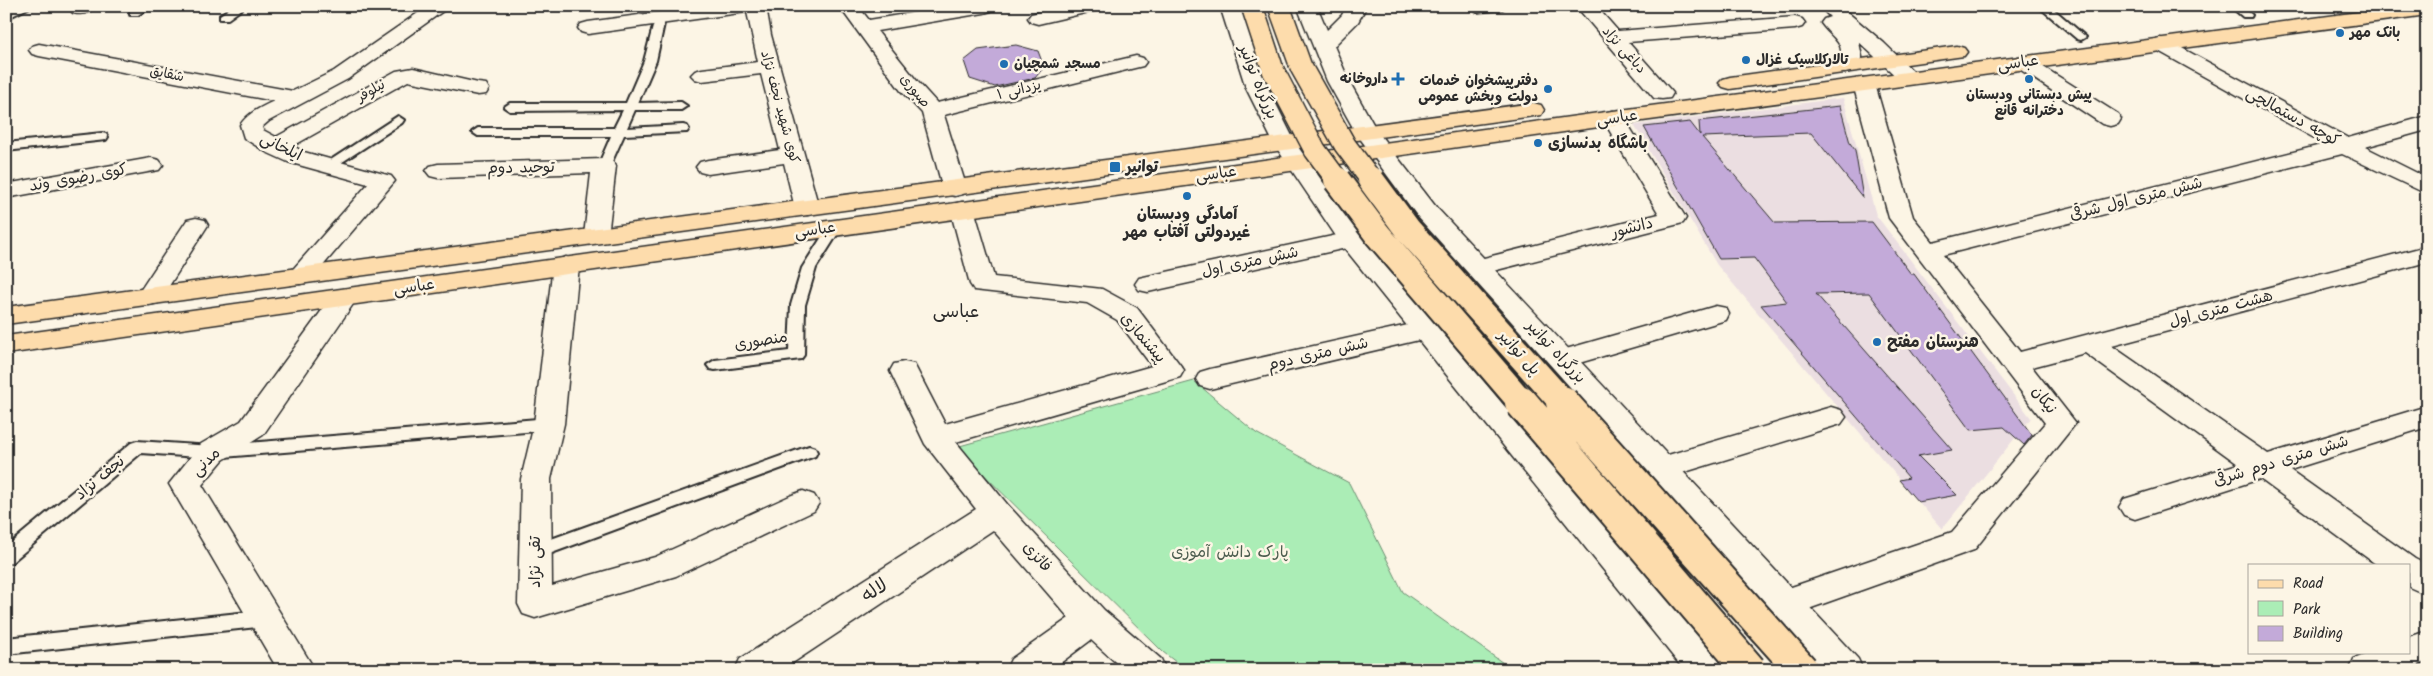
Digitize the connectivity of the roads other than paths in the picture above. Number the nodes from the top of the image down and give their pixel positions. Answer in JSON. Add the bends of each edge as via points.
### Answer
{"nodes":[{"id":1,"x":27,"y":6,"type":"edge"},
{"id":2,"x":146,"y":6,"type":"edge"},
{"id":3,"x":241,"y":6,"type":"edge"},
{"id":4,"x":749,"y":6,"type":"edge"},
{"id":5,"x":756,"y":6,"type":"edge"},
{"id":6,"x":848,"y":6,"type":"edge"},
{"id":7,"x":1091,"y":6,"type":"edge"},
{"id":8,"x":1230,"y":6,"type":"edge"},
{"id":9,"x":1252,"y":6,"type":"edge"},
{"id":10,"x":1279,"y":6,"type":"edge"},
{"id":11,"x":1307,"y":6,"type":"edge"},
{"id":12,"x":1353,"y":6,"type":"edge"},
{"id":13,"x":1474,"y":6,"type":"edge"},
{"id":14,"x":1502,"y":6,"type":"edge"},
{"id":15,"x":1585,"y":6,"type":"edge"},
{"id":16,"x":1813,"y":6,"type":"edge"},
{"id":17,"x":1828,"y":6,"type":"edge"},
{"id":18,"x":1973,"y":6,"type":"edge"},
{"id":19,"x":2043,"y":6,"type":"edge"},
{"id":20,"x":2313,"y":6,"type":"edge"},
{"id":21,"x":438,"y":7,"type":"edge"},
{"id":22,"x":984,"y":7,"type":"edge"},
{"id":23,"x":1969,"y":7,"type":"edge"},
{"id":24,"x":2427,"y":9,"type":"edge"},
{"id":25,"x":2241,"y":11,"type":"edge"},
{"id":26,"x":134,"y":13,"type":"dead end"},
{"id":27,"x":6,"y":16,"type":"edge"},
{"id":28,"x":224,"y":17,"type":"dead end"},
{"id":29,"x":1038,"y":18,"type":"dead end"},
{"id":30,"x":660,"y":19,"type":"junction"},
{"id":31,"x":1795,"y":23,"type":"dead end"},
{"id":32,"x":865,"y":27,"type":"junction"},
{"id":33,"x":588,"y":28,"type":"dead end"},
{"id":34,"x":1613,"y":37,"type":"junction"},
{"id":35,"x":2081,"y":37,"type":"junction"},
{"id":36,"x":1324,"y":44,"type":"junction"},
{"id":37,"x":2160,"y":44,"type":"junction"},
{"id":38,"x":39,"y":50,"type":"dead end"},
{"id":39,"x":1890,"y":61,"type":"junction"},
{"id":40,"x":1136,"y":62,"type":"dead end"},
{"id":41,"x":2022,"y":62,"type":"junction"},
{"id":42,"x":770,"y":67,"type":"junction"},
{"id":43,"x":702,"y":75,"type":"dead end"},
{"id":44,"x":1854,"y":76,"type":"junction"},
{"id":45,"x":1909,"y":78,"type":"junction"},
{"id":46,"x":1338,"y":81,"type":"junction"},
{"id":47,"x":1257,"y":88,"type":"junction"},
{"id":48,"x":478,"y":89,"type":"dead end"},
{"id":49,"x":1662,"y":93,"type":"junction"},
{"id":50,"x":294,"y":98,"type":"junction"},
{"id":51,"x":681,"y":106,"type":"dead end"},
{"id":52,"x":510,"y":107,"type":"dead end"},
{"id":53,"x":630,"y":108,"type":"junction"},
{"id":54,"x":932,"y":111,"type":"junction"},
{"id":55,"x":1613,"y":118,"type":"junction"},
{"id":56,"x":2110,"y":119,"type":"dead end"},
{"id":57,"x":398,"y":120,"type":"dead end"},
{"id":58,"x":2427,"y":123,"type":"edge"},
{"id":59,"x":683,"y":129,"type":"dead end"},
{"id":60,"x":478,"y":132,"type":"dead end"},
{"id":61,"x":619,"y":132,"type":"junction"},
{"id":62,"x":102,"y":137,"type":"dead end"},
{"id":63,"x":1374,"y":142,"type":"junction"},
{"id":64,"x":274,"y":146,"type":"junction"},
{"id":65,"x":2345,"y":146,"type":"junction"},
{"id":66,"x":6,"y":147,"type":"edge"},
{"id":67,"x":1291,"y":153,"type":"junction"},
{"id":68,"x":793,"y":155,"type":"junction"},
{"id":69,"x":151,"y":166,"type":"dead end"},
{"id":70,"x":604,"y":166,"type":"junction"},
{"id":71,"x":326,"y":167,"type":"junction"},
{"id":72,"x":708,"y":167,"type":"dead end"},
{"id":73,"x":438,"y":171,"type":"dead end"},
{"id":74,"x":2427,"y":187,"type":"edge"},
{"id":75,"x":6,"y":191,"type":"edge"},
{"id":76,"x":958,"y":199,"type":"junction"},
{"id":77,"x":807,"y":208,"type":"junction"},
{"id":78,"x":1427,"y":212,"type":"junction"},
{"id":79,"x":196,"y":225,"type":"dead end"},
{"id":80,"x":835,"y":227,"type":"junction"},
{"id":81,"x":1347,"y":234,"type":"junction"},
{"id":82,"x":596,"y":236,"type":"junction"},
{"id":83,"x":541,"y":244,"type":"junction"},
{"id":84,"x":1927,"y":251,"type":"junction"},
{"id":85,"x":2427,"y":254,"type":"edge"},
{"id":86,"x":551,"y":267,"type":"junction"},
{"id":87,"x":1477,"y":267,"type":"junction"},
{"id":88,"x":300,"y":276,"type":"junction"},
{"id":89,"x":1148,"y":284,"type":"dead end"},
{"id":90,"x":149,"y":297,"type":"junction"},
{"id":91,"x":345,"y":297,"type":"junction"},
{"id":92,"x":1716,"y":314,"type":"dead end"},
{"id":93,"x":6,"y":316,"type":"edge"},
{"id":94,"x":1426,"y":330,"type":"junction"},
{"id":95,"x":2090,"y":343,"type":"junction"},
{"id":96,"x":6,"y":345,"type":"edge"},
{"id":97,"x":1562,"y":359,"type":"junction"},
{"id":98,"x":2016,"y":362,"type":"junction"},
{"id":99,"x":715,"y":365,"type":"dead end"},
{"id":100,"x":904,"y":371,"type":"dead end"},
{"id":101,"x":1210,"y":379,"type":"dead end"},
{"id":102,"x":2427,"y":416,"type":"edge"},
{"id":103,"x":1831,"y":417,"type":"dead end"},
{"id":104,"x":549,"y":424,"type":"junction"},
{"id":105,"x":936,"y":437,"type":"junction"},
{"id":106,"x":212,"y":452,"type":"junction"},
{"id":107,"x":809,"y":452,"type":"dead end"},
{"id":108,"x":2264,"y":467,"type":"junction"},
{"id":109,"x":1662,"y":468,"type":"junction"},
{"id":110,"x":804,"y":503,"type":"dead end"},
{"id":111,"x":2135,"y":507,"type":"dead end"},
{"id":112,"x":996,"y":512,"type":"junction"},
{"id":113,"x":535,"y":552,"type":"junction"},
{"id":114,"x":6,"y":558,"type":"edge"},
{"id":115,"x":2401,"y":564,"type":"edge"},
{"id":116,"x":2410,"y":571,"type":"edge"},
{"id":117,"x":2427,"y":582,"type":"edge"},
{"id":118,"x":1786,"y":603,"type":"junction"},
{"id":119,"x":266,"y":618,"type":"junction"},
{"id":120,"x":1092,"y":620,"type":"junction"},
{"id":121,"x":2427,"y":645,"type":"edge"},
{"id":122,"x":6,"y":646,"type":"edge"},
{"id":123,"x":2410,"y":652,"type":"edge"},
{"id":124,"x":2405,"y":654,"type":"edge"},
{"id":125,"x":296,"y":670,"type":"edge"},
{"id":126,"x":753,"y":670,"type":"edge"},
{"id":127,"x":1024,"y":670,"type":"edge"},
{"id":128,"x":1148,"y":670,"type":"edge"},
{"id":129,"x":1705,"y":670,"type":"edge"},
{"id":130,"x":1750,"y":670,"type":"edge"},
{"id":131,"x":1802,"y":670,"type":"edge"},
{"id":132,"x":1845,"y":670,"type":"edge"},
{"id":133,"x":2367,"y":670,"type":"edge"}],
"edges":[{"from":1,"to":27,"type":"lane"},
{"from":2,"to":26,"type":"lane"},
{"from":3,"to":28,"type":"lane"},
{"from":4,"to":30,"type":"street"},
{"from":5,"to":42,"type":"street","name":"کوی شهید نجف نژاد"},
{"from":6,"to":32,"type":"street","name":"صبوری"},
{"from":7,"to":29,"type":"street"},
{"from":8,"to":47,"type":"street","name":"بزرگراه توانیر"},
{"from":9,"to":130,"type":"main road","name":"پل توانیر","bridge":true,"via":[[1274,70],[1315,150],[1378,235]]},
{"from":10,"to":131,"type":"main road","name":"پل توانیر","bridge":true,"via":[[1301,67],[1345,145],[1408,230]]},
{"from":11,"to":36,"type":"street","name":"بزرگراه توانیر"},
{"from":12,"to":36,"type":"street","via":[[1355,9],[1350,18]]},
{"from":13,"to":14,"type":"lane","via":[[1477,9]]},
{"from":15,"to":34,"type":"street","name":"دباغی نژاد"},
{"from":16,"to":44,"type":"street","via":[[1851,45]]},
{"from":17,"to":39,"type":"street"},
{"from":18,"to":23,"type":"lane"},
{"from":19,"to":35,"type":"lane"},
{"from":20,"to":25,"type":"main road","name":"عباسى"},
{"from":21,"to":50,"type":"street","name":"ایلخانی","via":[[341,75]]},
{"from":22,"to":32,"type":"street"},
{"from":24,"to":37,"type":"main road","name":"عباسى"},
{"from":25,"to":35,"type":"main road","name":"عباسى"},
{"from":30,"to":33,"type":"street"},
{"from":30,"to":53,"type":"lane","via":[[650,61]]},
{"from":31,"to":34,"type":"street"},
{"from":32,"to":54,"type":"street","name":"صبوری"},
{"from":34,"to":49,"type":"street","name":"دباغی نژاد"},
{"from":35,"to":39,"type":"main road","name":"عباسى"},
{"from":36,"to":46,"type":"street","name":"بزرگراه توانیر"},
{"from":37,"to":41,"type":"main road","name":"عباسى"},
{"from":37,"to":65,"type":"street","name":"کوچه دستمالچی"},
{"from":38,"to":50,"type":"street","name":"شقایق"},
{"from":39,"to":44,"type":"main road","name":"عباسى"},
{"from":39,"to":45,"type":"street"},
{"from":40,"to":54,"type":"street","name":"یزدانی ۱"},
{"from":41,"to":45,"type":"main road","name":"عباسى"},
{"from":41,"to":56,"type":"street"},
{"from":42,"to":43,"type":"street"},
{"from":42,"to":68,"type":"street","name":"کوی شهید نجف نژاد"},
{"from":44,"to":45,"type":"main road","name":"عباسى"},
{"from":44,"to":49,"type":"main road","name":"عباسى"},
{"from":44,"to":55,"type":"main road","name":"عباسى"},
{"from":44,"to":84,"type":"street","name":"نیکان","via":[[1901,218]]},
{"from":46,"to":47,"type":"street","via":[[1301,93]]},
{"from":46,"to":63,"type":"street","name":"بزرگراه توانیر"},
{"from":47,"to":67,"type":"street","name":"بزرگراه توانیر"},
{"from":48,"to":64,"type":"street","name":"نیلوفر","via":[[413,74],[403,75]]},
{"from":49,"to":63,"type":"main road","name":"عباسى"},
{"from":50,"to":64,"type":"street","name":"ایلخانی","via":[[261,116],[251,126],[252,133]]},
{"from":51,"to":53,"type":"lane"},
{"from":52,"to":53,"type":"lane"},
{"from":53,"to":61,"type":"lane"},
{"from":54,"to":76,"type":"street","name":"صبوری"},
{"from":55,"to":63,"type":"main road","name":"عباسى"},
{"from":55,"to":87,"type":"street","name":"دانشور","via":[[1674,218]]},
{"from":57,"to":71,"type":"lane"},
{"from":58,"to":65,"type":"street","name":"شش متری اول شرقی"},
{"from":59,"to":61,"type":"lane"},
{"from":60,"to":61,"type":"lane"},
{"from":61,"to":70,"type":"lane"},
{"from":62,"to":66,"type":"lane"},
{"from":63,"to":67,"type":"main road","name":"عباسى"},
{"from":63,"to":78,"type":"street","name":"بزرگراه توانیر"},
{"from":64,"to":71,"type":"street","name":"ایلخانی"},
{"from":65,"to":74,"type":"street","name":"کوچه دستمالچی"},
{"from":65,"to":84,"type":"street","name":"شش متری اول شرقی"},
{"from":67,"to":76,"type":"main road","name":"عباسى"},
{"from":67,"to":81,"type":"street","name":"بزرگراه توانیر"},
{"from":68,"to":72,"type":"street"},
{"from":68,"to":77,"type":"street","name":"کوی شهید نجف نژاد"},
{"from":69,"to":75,"type":"street","name":"کوی رضوی وند"},
{"from":70,"to":73,"type":"street","name":"توحید دوم"},
{"from":70,"to":82,"type":"street"},
{"from":71,"to":88,"type":"street","name":"ایلخانی","via":[[383,181]]},
{"from":76,"to":77,"type":"main road","name":"عباسى"},
{"from":76,"to":80,"type":"main road","name":"عباسى"},
{"from":76,"to":105,"type":"street","name":"پیشنمازی","via":[[983,284],[1093,296],[1127,314],[1170,370]]},
{"from":77,"to":82,"type":"main road","name":"عباسى"},
{"from":78,"to":81,"type":"street","via":[[1403,208],[1378,209],[1356,216]]},
{"from":78,"to":87,"type":"street","name":"بزرگراه توانیر"},
{"from":79,"to":90,"type":"street"},
{"from":80,"to":86,"type":"main road","name":"عباسى"},
{"from":80,"to":99,"type":"lane","name":"منصوری","via":[[806,277],[798,305],[796,355]]},
{"from":81,"to":89,"type":"street","name":"شش متری اول"},
{"from":81,"to":94,"type":"street","name":"بزرگراه توانیر"},
{"from":82,"to":83,"type":"main road","name":"عباسى"},
{"from":83,"to":86,"type":"main road"},
{"from":83,"to":88,"type":"main road","name":"عباسى"},
{"from":84,"to":98,"type":"street","name":"نیکان"},
{"from":85,"to":95,"type":"street","name":"هشت متری اول"},
{"from":86,"to":91,"type":"main road","name":"عباسى"},
{"from":86,"to":104,"type":"street","name":"تقی نژاد"},
{"from":87,"to":97,"type":"street","name":"بزرگراه توانیر"},
{"from":88,"to":90,"type":"main road","name":"عباسى"},
{"from":90,"to":93,"type":"main road","name":"عباسى"},
{"from":91,"to":96,"type":"main road","name":"عباسى"},
{"from":91,"to":106,"type":"street","name":"مدنی","via":[[252,428]]},
{"from":92,"to":97,"type":"street"},
{"from":94,"to":101,"type":"street","name":"شش متری دوم"},
{"from":94,"to":129,"type":"street","name":"بزرگراه توانیر"},
{"from":95,"to":98,"type":"street","name":"هشت متری اول"},
{"from":95,"to":108,"type":"street"},
{"from":97,"to":109,"type":"street","name":"بزرگراه توانیر"},
{"from":98,"to":118,"type":"street","name":"نیکان","via":[[2062,423],[1963,542]]},
{"from":100,"to":105,"type":"street","name":"فائزی"},
{"from":102,"to":108,"type":"street","name":"شش متری دوم شرقی"},
{"from":103,"to":109,"type":"street"},
{"from":104,"to":106,"type":"lane","name":"نجف نژاد"},
{"from":104,"to":113,"type":"street","name":"تقی نژاد","via":[[536,480]]},
{"from":105,"to":112,"type":"street","name":"فائزی"},
{"from":106,"to":114,"type":"lane","name":"نجف نژاد","via":[[137,447]]},
{"from":106,"to":119,"type":"street","name":"مدنی","via":[[185,484]]},
{"from":107,"to":113,"type":"lane"},
{"from":108,"to":111,"type":"street","name":"شش متری دوم شرقی"},
{"from":108,"to":115,"type":"street"},
{"from":109,"to":118,"type":"street","name":"بزرگراه توانیر"},
{"from":110,"to":113,"type":"street","name":"تقی نژاد","via":[[664,567],[535,604]]},
{"from":112,"to":120,"type":"street","name":"فائزی"},
{"from":112,"to":126,"type":"street","name":"لاله"},
{"from":116,"to":117,"type":"street"},
{"from":118,"to":132,"type":"street","name":"بزرگراه توانیر"},
{"from":119,"to":122,"type":"lane"},
{"from":119,"to":125,"type":"street","name":"مدنی"},
{"from":120,"to":127,"type":"street"},
{"from":120,"to":128,"type":"street","name":"فائزی"},
{"from":121,"to":123,"type":"street"},
{"from":124,"to":133,"type":"street"}]}
